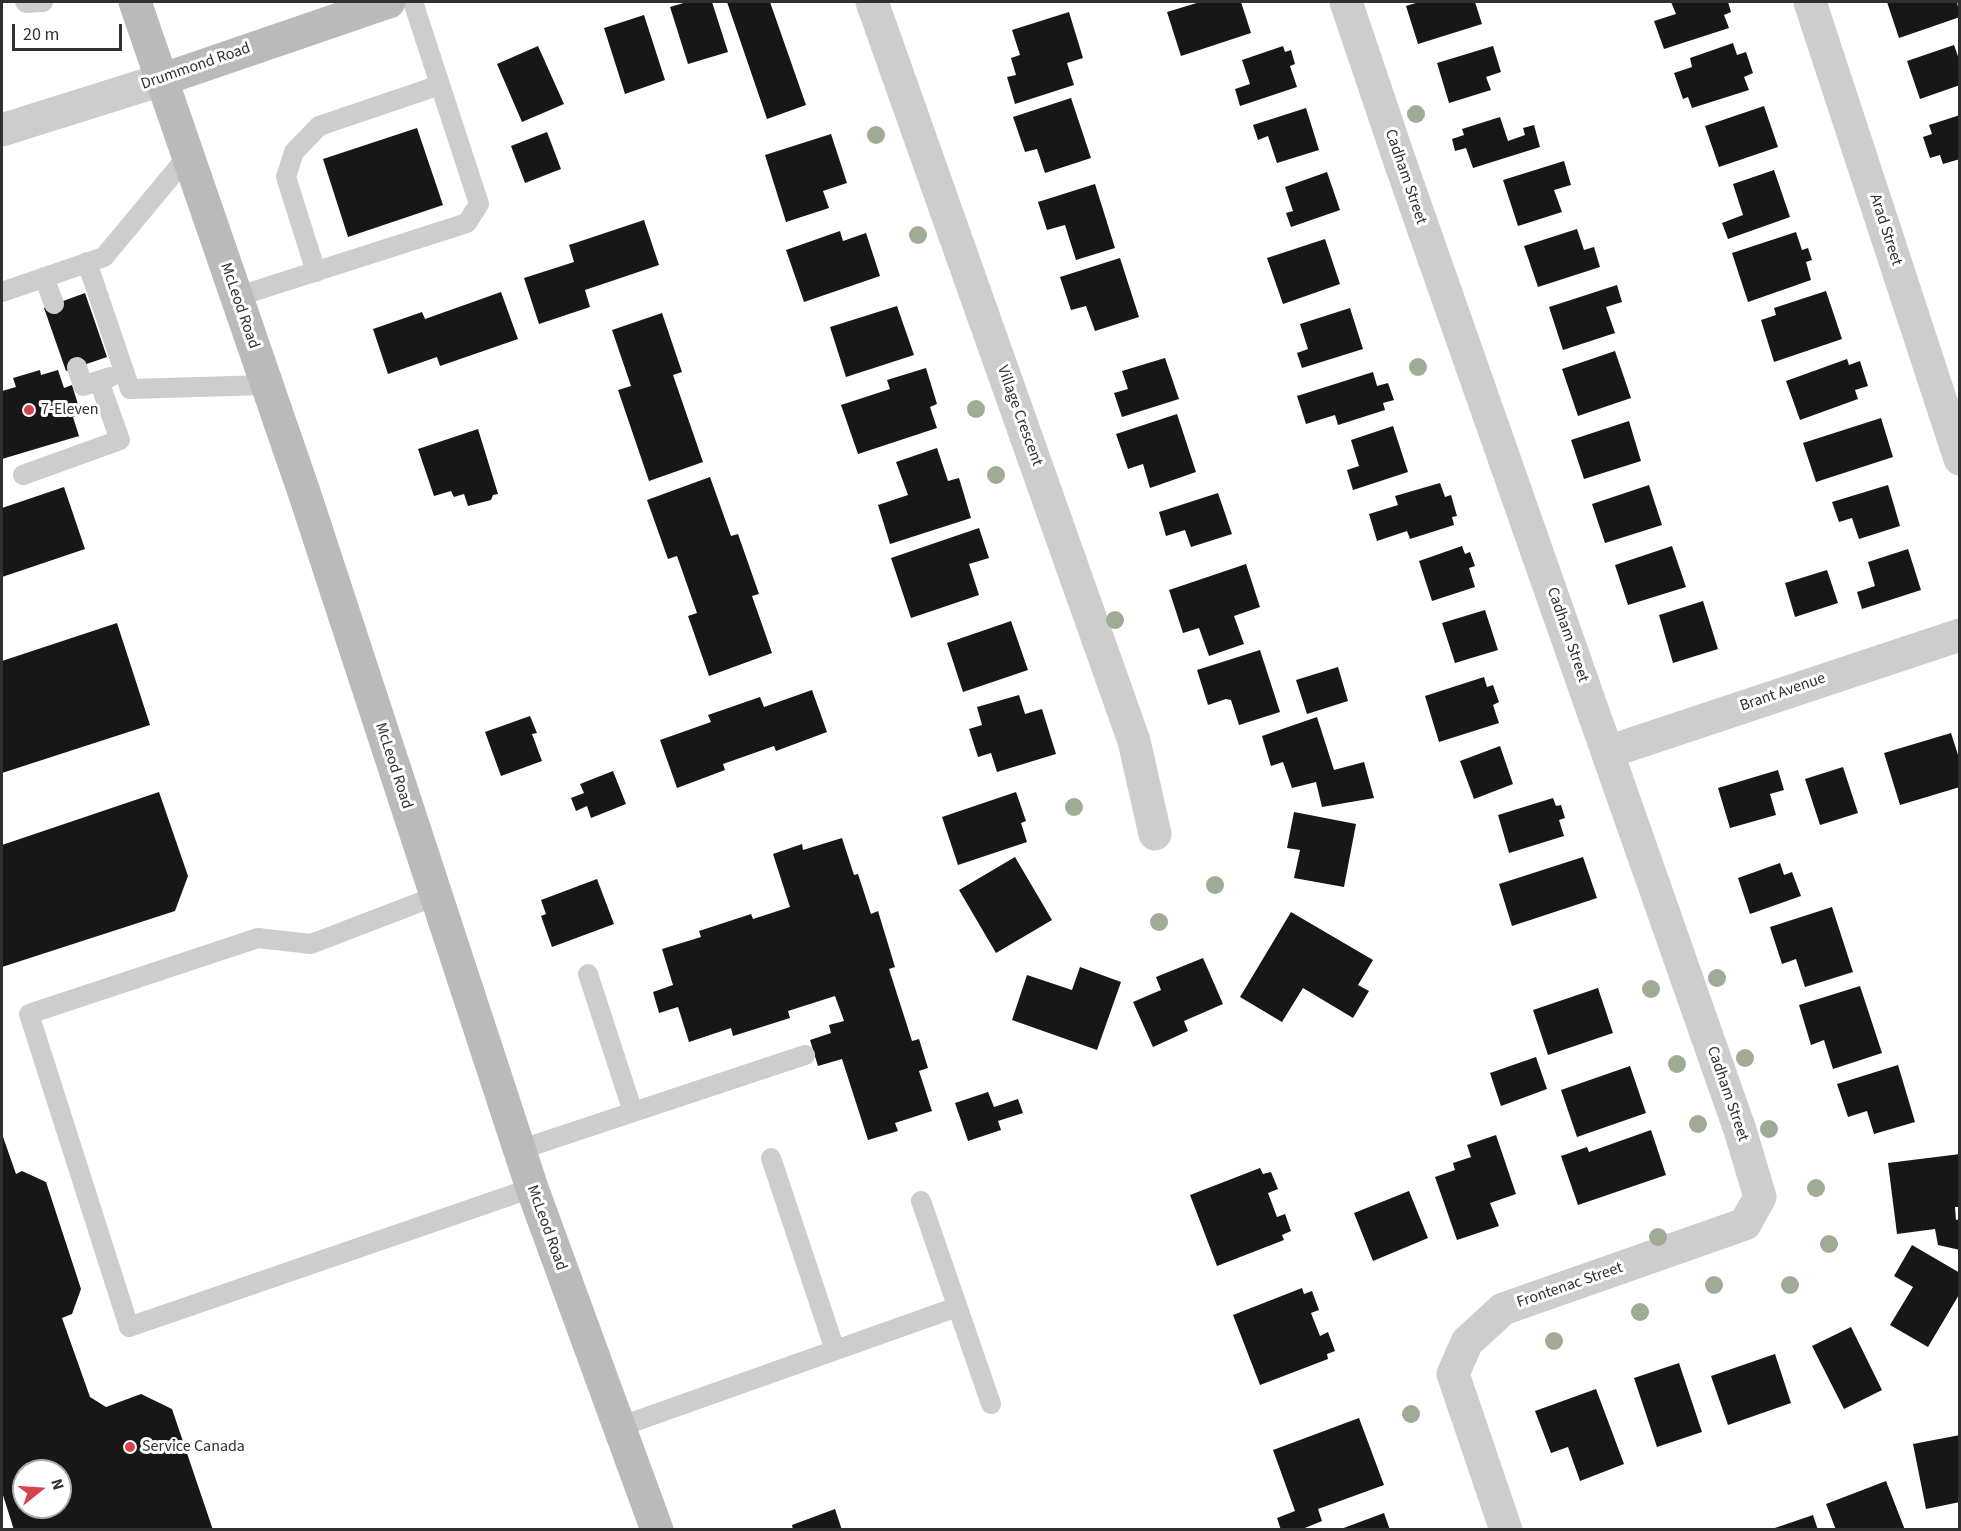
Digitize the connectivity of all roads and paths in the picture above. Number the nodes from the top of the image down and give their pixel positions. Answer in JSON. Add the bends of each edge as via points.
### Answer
{"nodes":[{"id":1,"x":25,"y":2,"type":"edge"},
{"id":2,"x":43,"y":2,"type":"edge"},
{"id":3,"x":135,"y":2,"type":"edge"},
{"id":4,"x":389,"y":2,"type":"edge"},
{"id":5,"x":413,"y":2,"type":"edge"},
{"id":6,"x":872,"y":2,"type":"edge"},
{"id":7,"x":1346,"y":2,"type":"edge"},
{"id":8,"x":1810,"y":2,"type":"edge"},
{"id":9,"x":160,"y":80,"type":"junction"},
{"id":10,"x":440,"y":85,"type":"junction"},
{"id":11,"x":2,"y":130,"type":"edge"},
{"id":12,"x":187,"y":157,"type":"junction"},
{"id":13,"x":87,"y":262,"type":"junction"},
{"id":14,"x":316,"y":272,"type":"junction"},
{"id":15,"x":44,"y":277,"type":"junction"},
{"id":16,"x":2,"y":292,"type":"edge"},
{"id":17,"x":236,"y":297,"type":"junction"},
{"id":18,"x":54,"y":304,"type":"dead end"},
{"id":19,"x":77,"y":368,"type":"dead end"},
{"id":20,"x":124,"y":372,"type":"junction"},
{"id":21,"x":99,"y":381,"type":"junction"},
{"id":22,"x":266,"y":385,"type":"junction"},
{"id":23,"x":1959,"y":459,"type":"edge"},
{"id":24,"x":23,"y":476,"type":"dead end"},
{"id":25,"x":1959,"y":635,"type":"edge"},
{"id":26,"x":1608,"y":752,"type":"junction"},
{"id":27,"x":1155,"y":834,"type":"dead end"},
{"id":28,"x":436,"y":896,"type":"junction"},
{"id":29,"x":588,"y":974,"type":"dead end"},
{"id":30,"x":805,"y":1055,"type":"dead end"},
{"id":31,"x":633,"y":1112,"type":"junction"},
{"id":32,"x":519,"y":1150,"type":"junction"},
{"id":33,"x":771,"y":1158,"type":"dead end"},
{"id":34,"x":532,"y":1188,"type":"junction"},
{"id":35,"x":921,"y":1201,"type":"dead end"},
{"id":36,"x":1701,"y":1239,"type":"joint"},
{"id":37,"x":957,"y":1307,"type":"junction"},
{"id":38,"x":835,"y":1350,"type":"junction"},
{"id":39,"x":991,"y":1404,"type":"dead end"},
{"id":40,"x":619,"y":1427,"type":"junction"},
{"id":41,"x":657,"y":1530,"type":"edge"},
{"id":42,"x":1506,"y":1530,"type":"edge"}],
"edges":[{"from":1,"to":2,"type":"lane"},
{"from":3,"to":9,"type":"main road","name":"McLeod Road"},
{"from":4,"to":9,"type":"main road","name":"Drummond Road"},
{"from":5,"to":10,"type":"lane"},
{"from":6,"to":27,"type":"street","name":"Village Crescent","via":[[1134,741]]},
{"from":7,"to":26,"type":"street","name":"Cadham Street"},
{"from":8,"to":23,"type":"street","name":"Arad Street"},
{"from":9,"to":11,"type":"street","name":"Drummond Road"},
{"from":9,"to":12,"type":"main road","name":"McLeod Road"},
{"from":10,"to":14,"type":"lane","via":[[320,126],[294,152],[286,177]]},
{"from":10,"to":14,"type":"lane","via":[[479,204],[467,223]]},
{"from":12,"to":13,"type":"lane","via":[[104,257]]},
{"from":12,"to":17,"type":"main road","name":"McLeod Road"},
{"from":13,"to":15,"type":"lane"},
{"from":13,"to":20,"type":"lane"},
{"from":14,"to":17,"type":"lane"},
{"from":15,"to":16,"type":"lane"},
{"from":15,"to":18,"type":"lane"},
{"from":17,"to":22,"type":"main road","name":"McLeod Road"},
{"from":19,"to":21,"type":"lane","via":[[83,386]]},
{"from":20,"to":21,"type":"lane"},
{"from":20,"to":22,"type":"lane","via":[[130,389]]},
{"from":21,"to":24,"type":"lane","via":[[120,440]]},
{"from":22,"to":28,"type":"main road","name":"McLeod Road"},
{"from":25,"to":26,"type":"street","name":"Brant Avenue"},
{"from":26,"to":36,"type":"street","name":"Cadham Street","via":[[1760,1197],[1745,1224]]},
{"from":28,"to":32,"type":"main road","name":"McLeod Road"},
{"from":28,"to":34,"type":"lane","via":[[311,944],[258,938],[28,1014],[129,1328]]},
{"from":29,"to":31,"type":"lane"},
{"from":30,"to":31,"type":"lane"},
{"from":31,"to":32,"type":"lane"},
{"from":32,"to":34,"type":"main road","name":"McLeod Road"},
{"from":33,"to":38,"type":"lane"},
{"from":34,"to":40,"type":"main road","name":"McLeod Road"},
{"from":35,"to":37,"type":"lane"},
{"from":36,"to":42,"type":"street","name":"Frontenac Street","via":[[1503,1309],[1467,1342],[1454,1374]]},
{"from":37,"to":38,"type":"lane"},
{"from":37,"to":39,"type":"lane"},
{"from":38,"to":40,"type":"lane"},
{"from":40,"to":41,"type":"main road","name":"McLeod Road"}]}
